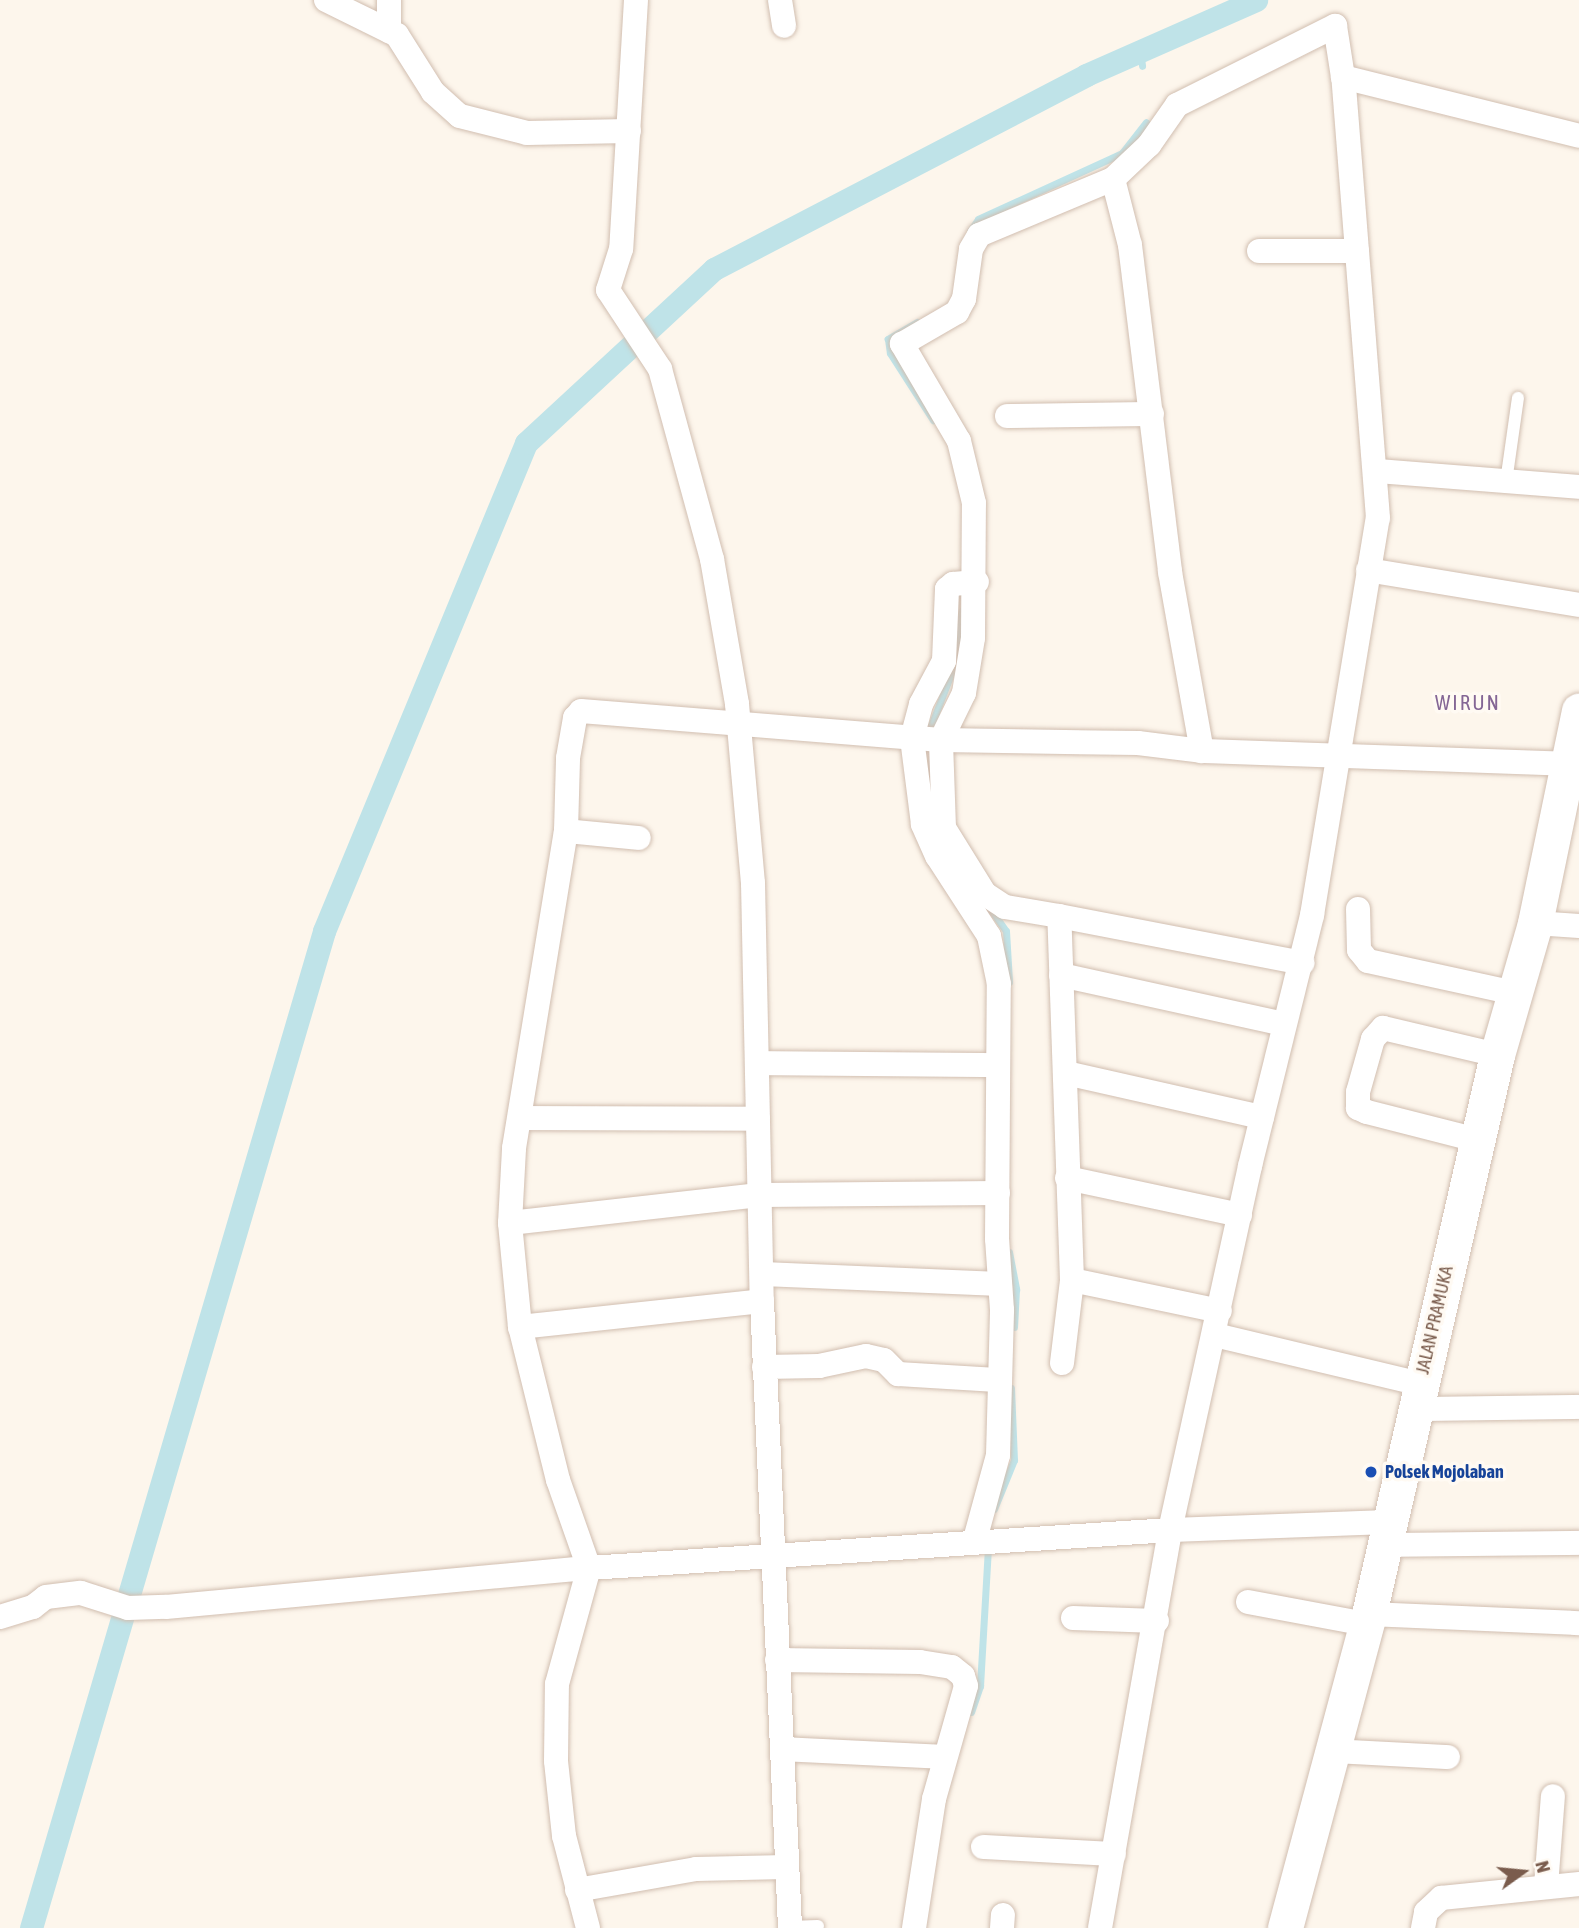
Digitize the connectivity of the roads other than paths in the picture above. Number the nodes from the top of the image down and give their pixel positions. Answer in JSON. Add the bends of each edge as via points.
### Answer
{"nodes":[{"id":1,"x":326,"y":0,"type":"edge"},
{"id":2,"x":389,"y":0,"type":"edge"},
{"id":3,"x":636,"y":0,"type":"edge"},
{"id":4,"x":780,"y":0,"type":"edge"},
{"id":5,"x":784,"y":26,"type":"dead end"},
{"id":6,"x":389,"y":31,"type":"junction"},
{"id":7,"x":1343,"y":77,"type":"junction"},
{"id":8,"x":629,"y":131,"type":"junction"},
{"id":9,"x":1579,"y":136,"type":"edge"},
{"id":10,"x":1112,"y":178,"type":"junction"},
{"id":11,"x":1259,"y":251,"type":"dead end"},
{"id":12,"x":1357,"y":251,"type":"junction"},
{"id":13,"x":1518,"y":398,"type":"dead end"},
{"id":14,"x":1152,"y":414,"type":"junction"},
{"id":15,"x":1007,"y":416,"type":"dead end"},
{"id":16,"x":1377,"y":471,"type":"junction"},
{"id":17,"x":1506,"y":482,"type":"junction"},
{"id":18,"x":1579,"y":487,"type":"edge"},
{"id":19,"x":1368,"y":570,"type":"junction"},
{"id":20,"x":970,"y":582,"type":"junction"},
{"id":21,"x":1579,"y":605,"type":"edge"},
{"id":22,"x":1579,"y":711,"type":"edge"},
{"id":23,"x":739,"y":726,"type":"junction"},
{"id":24,"x":927,"y":739,"type":"junction"},
{"id":25,"x":1202,"y":751,"type":"junction"},
{"id":26,"x":1336,"y":753,"type":"junction"},
{"id":27,"x":1573,"y":764,"type":"edge"},
{"id":28,"x":566,"y":831,"type":"junction"},
{"id":29,"x":639,"y":838,"type":"dead end"},
{"id":30,"x":1357,"y":909,"type":"dead end"},
{"id":31,"x":1059,"y":916,"type":"junction"},
{"id":32,"x":1535,"y":923,"type":"junction"},
{"id":33,"x":1579,"y":926,"type":"edge"},
{"id":34,"x":1302,"y":963,"type":"junction"},
{"id":35,"x":1061,"y":975,"type":"junction"},
{"id":36,"x":1515,"y":993,"type":"junction"},
{"id":37,"x":1283,"y":1024,"type":"junction"},
{"id":38,"x":1497,"y":1055,"type":"junction"},
{"id":39,"x":758,"y":1063,"type":"junction"},
{"id":40,"x":998,"y":1065,"type":"junction"},
{"id":41,"x":1066,"y":1073,"type":"junction"},
{"id":42,"x":1262,"y":1117,"type":"junction"},
{"id":43,"x":522,"y":1118,"type":"junction"},
{"id":44,"x":758,"y":1119,"type":"junction"},
{"id":45,"x":1477,"y":1140,"type":"junction"},
{"id":46,"x":1067,"y":1178,"type":"junction"},
{"id":47,"x":998,"y":1193,"type":"junction"},
{"id":48,"x":761,"y":1195,"type":"junction"},
{"id":49,"x":1240,"y":1214,"type":"junction"},
{"id":50,"x":510,"y":1223,"type":"junction"},
{"id":51,"x":763,"y":1274,"type":"junction"},
{"id":52,"x":1072,"y":1280,"type":"junction"},
{"id":53,"x":1000,"y":1284,"type":"junction"},
{"id":54,"x":762,"y":1301,"type":"junction"},
{"id":55,"x":1220,"y":1311,"type":"junction"},
{"id":56,"x":520,"y":1328,"type":"junction"},
{"id":57,"x":1216,"y":1335,"type":"junction"},
{"id":58,"x":1062,"y":1363,"type":"dead end"},
{"id":59,"x":764,"y":1367,"type":"junction"},
{"id":60,"x":997,"y":1380,"type":"junction"},
{"id":61,"x":1418,"y":1396,"type":"junction"},
{"id":62,"x":1579,"y":1407,"type":"edge"},
{"id":63,"x":1170,"y":1530,"type":"junction"},
{"id":64,"x":1386,"y":1533,"type":"junction"},
{"id":65,"x":983,"y":1542,"type":"junction"},
{"id":66,"x":1579,"y":1544,"type":"edge"},
{"id":67,"x":771,"y":1555,"type":"junction"},
{"id":68,"x":589,"y":1568,"type":"junction"},
{"id":69,"x":1248,"y":1602,"type":"dead end"},
{"id":70,"x":0,"y":1617,"type":"edge"},
{"id":71,"x":1073,"y":1618,"type":"dead end"},
{"id":72,"x":1368,"y":1619,"type":"junction"},
{"id":73,"x":1157,"y":1621,"type":"junction"},
{"id":74,"x":1579,"y":1623,"type":"edge"},
{"id":75,"x":778,"y":1660,"type":"junction"},
{"id":76,"x":783,"y":1749,"type":"junction"},
{"id":77,"x":1333,"y":1751,"type":"junction"},
{"id":78,"x":944,"y":1757,"type":"junction"},
{"id":79,"x":1448,"y":1757,"type":"dead end"},
{"id":80,"x":1553,"y":1796,"type":"dead end"},
{"id":81,"x":983,"y":1847,"type":"dead end"},
{"id":82,"x":1114,"y":1854,"type":"junction"},
{"id":83,"x":786,"y":1867,"type":"junction"},
{"id":84,"x":1579,"y":1884,"type":"edge"},
{"id":85,"x":1546,"y":1886,"type":"junction"},
{"id":86,"x":577,"y":1889,"type":"junction"},
{"id":87,"x":818,"y":1926,"type":"edge"},
{"id":88,"x":588,"y":1928,"type":"edge"},
{"id":89,"x":790,"y":1928,"type":"edge"},
{"id":90,"x":914,"y":1928,"type":"edge"},
{"id":91,"x":1100,"y":1928,"type":"edge"},
{"id":92,"x":1284,"y":1928,"type":"edge"},
{"id":93,"x":1423,"y":1928,"type":"edge"}],
"edges":[{"from":1,"to":6,"type":"street"},
{"from":2,"to":6,"type":"street"},
{"from":3,"to":8,"type":"street"},
{"from":4,"to":5,"type":"street"},
{"from":6,"to":8,"type":"street","via":[[397,35],[433,92],[460,116],[527,133]]},
{"from":7,"to":9,"type":"street"},
{"from":7,"to":10,"type":"street","via":[[1335,26],[1177,105],[1149,145]]},
{"from":7,"to":12,"type":"street"},
{"from":8,"to":23,"type":"street","via":[[621,249],[608,285],[655,357],[712,559]]},
{"from":10,"to":14,"type":"street","via":[[1130,245]]},
{"from":10,"to":20,"type":"street","via":[[979,235],[957,312],[902,344],[964,455],[974,503]]},
{"from":11,"to":12,"type":"street"},
{"from":12,"to":16,"type":"street"},
{"from":13,"to":17,"type":"lane"},
{"from":14,"to":15,"type":"street"},
{"from":14,"to":25,"type":"street","via":[[1170,572]]},
{"from":16,"to":17,"type":"street"},
{"from":16,"to":19,"type":"street","via":[[1378,518]]},
{"from":17,"to":18,"type":"street"},
{"from":19,"to":21,"type":"street"},
{"from":19,"to":26,"type":"street"},
{"from":20,"to":24,"type":"street","via":[[964,693]]},
{"from":20,"to":24,"type":"street","via":[[947,589],[944,661],[921,704]]},
{"from":22,"to":27,"type":"main road","name":"JALAN PRAMUKA"},
{"from":23,"to":24,"type":"street"},
{"from":23,"to":28,"type":"street","via":[[581,711],[575,718],[569,758]]},
{"from":23,"to":39,"type":"street","via":[[753,883]]},
{"from":24,"to":25,"type":"street","via":[[1138,743]]},
{"from":24,"to":31,"type":"street","via":[[944,828],[978,884],[1005,907]]},
{"from":24,"to":40,"type":"street","via":[[923,824],[937,856],[989,936],[995,955]]},
{"from":25,"to":26,"type":"street"},
{"from":26,"to":27,"type":"street"},
{"from":26,"to":34,"type":"street"},
{"from":27,"to":32,"type":"main road","name":"JALAN PRAMUKA"},
{"from":28,"to":29,"type":"street"},
{"from":28,"to":43,"type":"street"},
{"from":30,"to":36,"type":"street","via":[[1359,950],[1368,961]]},
{"from":31,"to":34,"type":"street"},
{"from":31,"to":35,"type":"street"},
{"from":32,"to":33,"type":"street"},
{"from":32,"to":36,"type":"main road","name":"JALAN PRAMUKA"},
{"from":34,"to":37,"type":"street"},
{"from":35,"to":37,"type":"street"},
{"from":35,"to":41,"type":"street"},
{"from":36,"to":38,"type":"main road","name":"JALAN PRAMUKA"},
{"from":37,"to":42,"type":"street"},
{"from":38,"to":45,"type":"main road","name":"JALAN PRAMUKA"},
{"from":38,"to":45,"type":"street","via":[[1383,1028],[1373,1039],[1357,1091],[1358,1108],[1367,1112]]},
{"from":39,"to":40,"type":"street"},
{"from":39,"to":44,"type":"street"},
{"from":40,"to":47,"type":"street"},
{"from":41,"to":42,"type":"street"},
{"from":41,"to":46,"type":"street"},
{"from":42,"to":49,"type":"street"},
{"from":43,"to":44,"type":"street"},
{"from":43,"to":50,"type":"street","via":[[514,1148]]},
{"from":44,"to":48,"type":"street"},
{"from":45,"to":61,"type":"main road","name":"JALAN PRAMUKA"},
{"from":46,"to":49,"type":"street"},
{"from":46,"to":52,"type":"street"},
{"from":47,"to":48,"type":"street"},
{"from":47,"to":53,"type":"street"},
{"from":48,"to":50,"type":"street"},
{"from":48,"to":51,"type":"street"},
{"from":49,"to":55,"type":"street"},
{"from":50,"to":56,"type":"street"},
{"from":51,"to":53,"type":"street"},
{"from":51,"to":54,"type":"street"},
{"from":52,"to":55,"type":"street"},
{"from":52,"to":58,"type":"street"},
{"from":53,"to":60,"type":"street"},
{"from":54,"to":56,"type":"street"},
{"from":54,"to":59,"type":"street"},
{"from":55,"to":57,"type":"street"},
{"from":56,"to":68,"type":"street","via":[[558,1480]]},
{"from":57,"to":61,"type":"street"},
{"from":57,"to":63,"type":"street"},
{"from":59,"to":60,"type":"street","via":[[819,1366],[866,1356],[884,1360],[898,1374]]},
{"from":59,"to":67,"type":"street"},
{"from":60,"to":65,"type":"street","via":[[998,1455]]},
{"from":61,"to":62,"type":"street"},
{"from":61,"to":64,"type":"main road","name":"JALAN PRAMUKA"},
{"from":63,"to":64,"type":"street"},
{"from":63,"to":65,"type":"street"},
{"from":63,"to":73,"type":"street"},
{"from":64,"to":66,"type":"street"},
{"from":64,"to":72,"type":"main road","name":"JALAN PRAMUKA"},
{"from":65,"to":67,"type":"street"},
{"from":67,"to":68,"type":"street"},
{"from":67,"to":75,"type":"street"},
{"from":68,"to":70,"type":"street","via":[[128,1608],[81,1593],[46,1597],[33,1607]]},
{"from":68,"to":86,"type":"street","via":[[557,1684],[557,1774],[564,1836]]},
{"from":69,"to":72,"type":"street"},
{"from":71,"to":73,"type":"street"},
{"from":72,"to":74,"type":"street"},
{"from":72,"to":77,"type":"main road","name":"JALAN PRAMUKA"},
{"from":73,"to":82,"type":"street"},
{"from":75,"to":76,"type":"street"},
{"from":75,"to":78,"type":"street","via":[[952,1667],[964,1676],[966,1686]]},
{"from":76,"to":78,"type":"street"},
{"from":76,"to":83,"type":"street"},
{"from":77,"to":79,"type":"street"},
{"from":77,"to":92,"type":"main road","name":"JALAN PRAMUKA"},
{"from":78,"to":90,"type":"street","via":[[917,1889]]},
{"from":80,"to":85,"type":"street"},
{"from":81,"to":82,"type":"street"},
{"from":82,"to":91,"type":"street"},
{"from":83,"to":86,"type":"street","via":[[696,1869]]},
{"from":83,"to":89,"type":"street"},
{"from":84,"to":85,"type":"street"},
{"from":85,"to":93,"type":"street","via":[[1441,1898],[1426,1912]]},
{"from":86,"to":88,"type":"street"},
{"from":87,"to":89,"type":"lane"}]}
